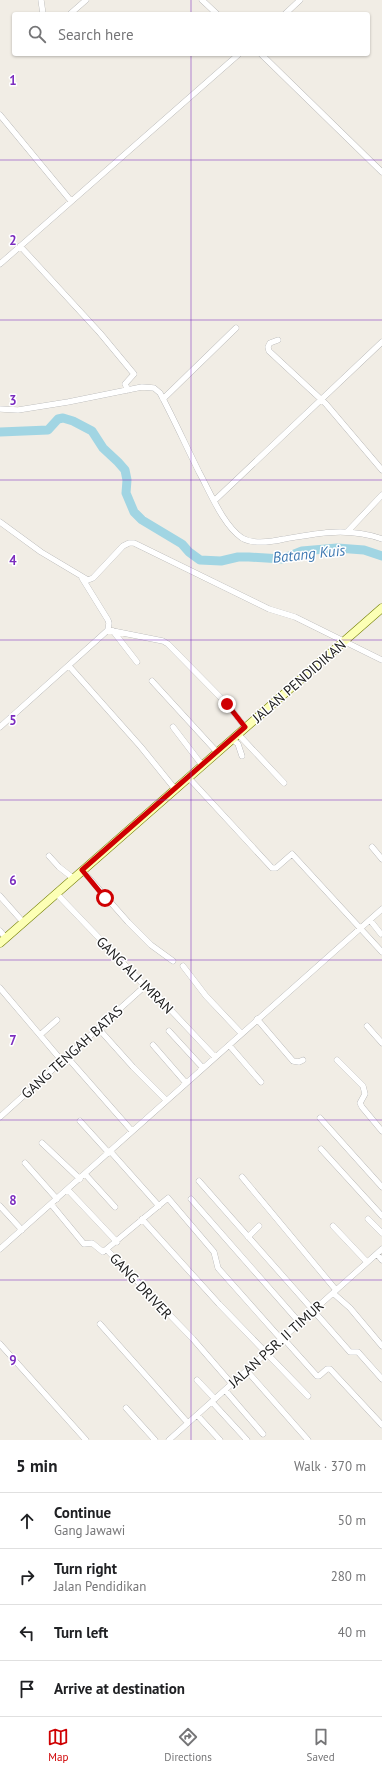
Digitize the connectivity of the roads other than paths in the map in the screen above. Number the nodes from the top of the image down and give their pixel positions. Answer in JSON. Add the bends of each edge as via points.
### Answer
{"nodes":[{"id":1,"x":41,"y":0,"type":"edge"},
{"id":2,"x":86,"y":0,"type":"edge"},
{"id":3,"x":202,"y":0,"type":"edge"},
{"id":4,"x":300,"y":0,"type":"edge"},
{"id":5,"x":43,"y":12,"type":"edge"},
{"id":6,"x":72,"y":12,"type":"edge"},
{"id":7,"x":215,"y":12,"type":"edge"},
{"id":8,"x":286,"y":12,"type":"edge"},
{"id":9,"x":237,"y":56,"type":"edge"},
{"id":10,"x":263,"y":56,"type":"edge"},
{"id":11,"x":0,"y":116,"type":"edge"},
{"id":12,"x":382,"y":172,"type":"edge"},
{"id":13,"x":71,"y":201,"type":"junction"},
{"id":14,"x":20,"y":246,"type":"junction"},
{"id":15,"x":0,"y":264,"type":"edge"},
{"id":16,"x":236,"y":328,"type":"dead end"},
{"id":17,"x":278,"y":340,"type":"dead end"},
{"id":18,"x":382,"y":342,"type":"edge"},
{"id":19,"x":128,"y":390,"type":"junction"},
{"id":20,"x":163,"y":399,"type":"junction"},
{"id":21,"x":322,"y":400,"type":"junction"},
{"id":22,"x":0,"y":409,"type":"edge"},
{"id":23,"x":382,"y":470,"type":"edge"},
{"id":24,"x":382,"y":496,"type":"edge"},
{"id":25,"x":214,"y":501,"type":"junction"},
{"id":26,"x":0,"y":522,"type":"edge"},
{"id":27,"x":348,"y":531,"type":"junction"},
{"id":28,"x":382,"y":539,"type":"edge"},
{"id":29,"x":82,"y":578,"type":"junction"},
{"id":30,"x":382,"y":608,"type":"edge"},
{"id":31,"x":110,"y":628,"type":"junction"},
{"id":32,"x":343,"y":643,"type":"junction"},
{"id":33,"x":382,"y":660,"type":"edge"},
{"id":34,"x":137,"y":662,"type":"dead end"},
{"id":35,"x":68,"y":666,"type":"junction"},
{"id":36,"x":152,"y":681,"type":"dead end"},
{"id":37,"x":0,"y":726,"type":"edge"},
{"id":38,"x":173,"y":727,"type":"dead end"},
{"id":39,"x":245,"y":727,"type":"junction"},
{"id":40,"x":237,"y":739,"type":"junction"},
{"id":41,"x":217,"y":752,"type":"junction"},
{"id":42,"x":242,"y":756,"type":"dead end"},
{"id":43,"x":202,"y":765,"type":"junction"},
{"id":44,"x":188,"y":777,"type":"junction"},
{"id":45,"x":284,"y":783,"type":"dead end"},
{"id":46,"x":175,"y":789,"type":"junction"},
{"id":47,"x":372,"y":847,"type":"dead end"},
{"id":48,"x":49,"y":856,"type":"dead end"},
{"id":49,"x":382,"y":859,"type":"edge"},
{"id":50,"x":82,"y":870,"type":"junction"},
{"id":51,"x":73,"y":878,"type":"junction"},
{"id":52,"x":56,"y":893,"type":"junction"},
{"id":53,"x":0,"y":896,"type":"edge"},
{"id":54,"x":382,"y":908,"type":"edge"},
{"id":55,"x":370,"y":920,"type":"junction"},
{"id":56,"x":23,"y":922,"type":"junction"},
{"id":57,"x":360,"y":929,"type":"junction"},
{"id":58,"x":0,"y":931,"type":"edge"},
{"id":59,"x":381,"y":934,"type":"edge"},
{"id":60,"x":3,"y":940,"type":"edge"},
{"id":61,"x":382,"y":952,"type":"edge"},
{"id":62,"x":173,"y":961,"type":"dead end"},
{"id":63,"x":183,"y":966,"type":"dead end"},
{"id":64,"x":145,"y":986,"type":"junction"},
{"id":65,"x":0,"y":988,"type":"edge"},
{"id":66,"x":257,"y":1019,"type":"junction"},
{"id":67,"x":56,"y":1020,"type":"dead end"},
{"id":68,"x":367,"y":1026,"type":"dead end"},
{"id":69,"x":98,"y":1028,"type":"junction"},
{"id":70,"x":169,"y":1031,"type":"dead end"},
{"id":71,"x":241,"y":1033,"type":"junction"},
{"id":72,"x":40,"y":1035,"type":"junction"},
{"id":73,"x":382,"y":1043,"type":"edge"},
{"id":74,"x":229,"y":1044,"type":"junction"},
{"id":75,"x":153,"y":1045,"type":"dead end"},
{"id":76,"x":68,"y":1057,"type":"junction"},
{"id":77,"x":215,"y":1057,"type":"junction"},
{"id":78,"x":303,"y":1060,"type":"dead end"},
{"id":79,"x":337,"y":1060,"type":"dead end"},
{"id":80,"x":62,"y":1061,"type":"junction"},
{"id":81,"x":202,"y":1068,"type":"junction"},
{"id":82,"x":186,"y":1082,"type":"junction"},
{"id":83,"x":261,"y":1082,"type":"dead end"},
{"id":84,"x":166,"y":1100,"type":"junction"},
{"id":85,"x":0,"y":1117,"type":"edge"},
{"id":86,"x":320,"y":1118,"type":"dead end"},
{"id":87,"x":80,"y":1121,"type":"dead end"},
{"id":88,"x":132,"y":1131,"type":"junction"},
{"id":89,"x":382,"y":1131,"type":"edge"},
{"id":90,"x":42,"y":1143,"type":"dead end"},
{"id":91,"x":321,"y":1149,"type":"dead end"},
{"id":92,"x":109,"y":1152,"type":"junction"},
{"id":93,"x":25,"y":1163,"type":"dead end"},
{"id":94,"x":85,"y":1174,"type":"junction"},
{"id":95,"x":242,"y":1177,"type":"dead end"},
{"id":96,"x":80,"y":1179,"type":"junction"},
{"id":97,"x":199,"y":1182,"type":"dead end"},
{"id":98,"x":382,"y":1187,"type":"edge"},
{"id":99,"x":68,"y":1190,"type":"junction"},
{"id":100,"x":191,"y":1198,"type":"dead end"},
{"id":101,"x":57,"y":1199,"type":"junction"},
{"id":102,"x":51,"y":1204,"type":"junction"},
{"id":103,"x":0,"y":1206,"type":"edge"},
{"id":104,"x":159,"y":1206,"type":"junction"},
{"id":105,"x":116,"y":1207,"type":"dead end"},
{"id":106,"x":382,"y":1216,"type":"edge"},
{"id":107,"x":142,"y":1219,"type":"junction"},
{"id":108,"x":368,"y":1219,"type":"dead end"},
{"id":109,"x":259,"y":1226,"type":"dead end"},
{"id":110,"x":333,"y":1226,"type":"dead end"},
{"id":111,"x":22,"y":1230,"type":"junction"},
{"id":112,"x":382,"y":1233,"type":"edge"},
{"id":113,"x":248,"y":1237,"type":"junction"},
{"id":114,"x":117,"y":1242,"type":"junction"},
{"id":115,"x":0,"y":1249,"type":"edge"},
{"id":116,"x":382,"y":1249,"type":"edge"},
{"id":117,"x":107,"y":1250,"type":"junction"},
{"id":118,"x":376,"y":1254,"type":"junction"},
{"id":119,"x":382,"y":1260,"type":"edge"},
{"id":120,"x":367,"y":1262,"type":"junction"},
{"id":121,"x":335,"y":1291,"type":"junction"},
{"id":122,"x":313,"y":1311,"type":"junction"},
{"id":123,"x":300,"y":1323,"type":"junction"},
{"id":124,"x":100,"y":1324,"type":"dead end"},
{"id":125,"x":282,"y":1338,"type":"junction"},
{"id":126,"x":0,"y":1344,"type":"edge"},
{"id":127,"x":382,"y":1346,"type":"edge"},
{"id":128,"x":266,"y":1353,"type":"junction"},
{"id":129,"x":246,"y":1371,"type":"junction"},
{"id":130,"x":382,"y":1379,"type":"edge"},
{"id":131,"x":197,"y":1380,"type":"dead end"},
{"id":132,"x":232,"y":1384,"type":"junction"},
{"id":133,"x":225,"y":1390,"type":"junction"},
{"id":134,"x":308,"y":1396,"type":"dead end"},
{"id":135,"x":214,"y":1400,"type":"junction"},
{"id":136,"x":126,"y":1408,"type":"dead end"},
{"id":137,"x":197,"y":1415,"type":"junction"},
{"id":138,"x":188,"y":1423,"type":"junction"},
{"id":139,"x":382,"y":1425,"type":"edge"},
{"id":140,"x":263,"y":1434,"type":"dead end"},
{"id":141,"x":86,"y":1440,"type":"edge"},
{"id":142,"x":155,"y":1440,"type":"edge"},
{"id":143,"x":169,"y":1440,"type":"edge"},
{"id":144,"x":220,"y":1440,"type":"edge"},
{"id":145,"x":247,"y":1440,"type":"edge"},
{"id":146,"x":308,"y":1440,"type":"edge"}],
"edges":[{"from":1,"to":5,"type":"street"},
{"from":2,"to":6,"type":"street"},
{"from":3,"to":7,"type":"street"},
{"from":4,"to":8,"type":"street"},
{"from":9,"to":13,"type":"street"},
{"from":10,"to":12,"type":"street"},
{"from":11,"to":13,"type":"street"},
{"from":13,"to":14,"type":"street"},
{"from":14,"to":15,"type":"street"},
{"from":14,"to":19,"type":"street","via":[[134,374],[125,384]]},
{"from":16,"to":20,"type":"street"},
{"from":17,"to":21,"type":"street","via":[[269,344],[269,351]]},
{"from":18,"to":21,"type":"street"},
{"from":19,"to":20,"type":"street","via":[[154,388]]},
{"from":19,"to":22,"type":"street","via":[[13,411]]},
{"from":20,"to":25,"type":"street"},
{"from":21,"to":23,"type":"street"},
{"from":21,"to":25,"type":"street"},
{"from":24,"to":27,"type":"street"},
{"from":25,"to":27,"type":"street","via":[[239,535],[252,542]]},
{"from":26,"to":29,"type":"street"},
{"from":27,"to":28,"type":"street"},
{"from":29,"to":31,"type":"street"},
{"from":29,"to":32,"type":"street","via":[[90,580],[123,546],[134,543],[269,609],[295,617]]},
{"from":30,"to":32,"type":"main road","name":"JALAN PENDIDIKAN"},
{"from":31,"to":34,"type":"street"},
{"from":31,"to":35,"type":"street"},
{"from":31,"to":39,"type":"street","via":[[168,644],[227,704]]},
{"from":32,"to":33,"type":"street"},
{"from":32,"to":39,"type":"main road","name":"JALAN PENDIDIKAN"},
{"from":35,"to":37,"type":"street"},
{"from":35,"to":46,"type":"street"},
{"from":36,"to":41,"type":"street"},
{"from":38,"to":43,"type":"street"},
{"from":39,"to":40,"type":"main road","name":"JALAN PENDIDIKAN"},
{"from":40,"to":41,"type":"main road","name":"JALAN PENDIDIKAN"},
{"from":40,"to":42,"type":"street"},
{"from":40,"to":45,"type":"street"},
{"from":41,"to":43,"type":"main road","name":"JALAN PENDIDIKAN"},
{"from":43,"to":44,"type":"main road","name":"JALAN PENDIDIKAN"},
{"from":44,"to":46,"type":"main road","name":"JALAN PENDIDIKAN"},
{"from":44,"to":57,"type":"street","via":[[272,868],[276,868],[292,854]]},
{"from":46,"to":50,"type":"main road","name":"JALAN PENDIDIKAN"},
{"from":47,"to":49,"type":"street"},
{"from":48,"to":51,"type":"street"},
{"from":50,"to":51,"type":"main road","name":"JALAN PENDIDIKAN"},
{"from":50,"to":62,"type":"street","via":[[151,946]]},
{"from":51,"to":52,"type":"main road","name":"JALAN PENDIDIKAN"},
{"from":52,"to":56,"type":"main road","name":"JALAN PENDIDIKAN"},
{"from":52,"to":64,"type":"street","name":"GANG ALI IMRAN"},
{"from":53,"to":56,"type":"street"},
{"from":54,"to":55,"type":"street"},
{"from":55,"to":57,"type":"street"},
{"from":55,"to":59,"type":"street"},
{"from":56,"to":60,"type":"main road","name":"JALAN PENDIDIKAN"},
{"from":57,"to":61,"type":"street"},
{"from":57,"to":66,"type":"street"},
{"from":58,"to":60,"type":"street"},
{"from":63,"to":71,"type":"street","via":[[206,996]]},
{"from":64,"to":69,"type":"street","name":"GANG TENGAH BATAS"},
{"from":64,"to":77,"type":"street","name":"GANG ALI IMRAN","via":[[152,990]]},
{"from":65,"to":72,"type":"street"},
{"from":66,"to":71,"type":"street"},
{"from":66,"to":78,"type":"street","via":[[293,1060]]},
{"from":67,"to":72,"type":"street"},
{"from":68,"to":73,"type":"street"},
{"from":69,"to":76,"type":"street","name":"GANG TENGAH BATAS"},
{"from":69,"to":84,"type":"street"},
{"from":70,"to":81,"type":"street"},
{"from":71,"to":74,"type":"street"},
{"from":72,"to":80,"type":"street"},
{"from":74,"to":77,"type":"street"},
{"from":74,"to":83,"type":"street"},
{"from":75,"to":82,"type":"street"},
{"from":76,"to":80,"type":"street","name":"GANG TENGAH BATAS"},
{"from":76,"to":88,"type":"street"},
{"from":77,"to":81,"type":"street"},
{"from":79,"to":89,"type":"street","via":[[363,1086],[365,1094],[360,1103]]},
{"from":80,"to":85,"type":"street","name":"GANG TENGAH BATAS"},
{"from":81,"to":82,"type":"street"},
{"from":82,"to":84,"type":"street"},
{"from":84,"to":88,"type":"street"},
{"from":86,"to":98,"type":"street"},
{"from":87,"to":92,"type":"street"},
{"from":88,"to":92,"type":"street"},
{"from":90,"to":96,"type":"street"},
{"from":91,"to":106,"type":"street"},
{"from":92,"to":94,"type":"street"},
{"from":92,"to":104,"type":"street"},
{"from":93,"to":101,"type":"street"},
{"from":94,"to":96,"type":"street"},
{"from":94,"to":105,"type":"street"},
{"from":95,"to":121,"type":"street"},
{"from":96,"to":99,"type":"street"},
{"from":97,"to":113,"type":"street"},
{"from":99,"to":101,"type":"street"},
{"from":99,"to":114,"type":"street","name":"GANG DRIVER"},
{"from":100,"to":123,"type":"street"},
{"from":101,"to":102,"type":"street"},
{"from":102,"to":111,"type":"street"},
{"from":102,"to":117,"type":"street","via":[[84,1244],[92,1243],[102,1252]]},
{"from":103,"to":111,"type":"street"},
{"from":104,"to":107,"type":"street"},
{"from":104,"to":125,"type":"street","via":[[168,1198],[215,1254],[218,1268]]},
{"from":107,"to":114,"type":"street"},
{"from":107,"to":128,"type":"street"},
{"from":108,"to":112,"type":"street"},
{"from":109,"to":113,"type":"street"},
{"from":110,"to":120,"type":"street"},
{"from":111,"to":115,"type":"street"},
{"from":113,"to":122,"type":"street"},
{"from":114,"to":117,"type":"street","name":"GANG DRIVER"},
{"from":116,"to":118,"type":"street","name":"JALAN PSR. II TIMUR"},
{"from":117,"to":132,"type":"street","name":"GANG DRIVER","via":[[193,1339]]},
{"from":118,"to":119,"type":"street"},
{"from":118,"to":120,"type":"street","name":"JALAN PSR. II TIMUR"},
{"from":120,"to":121,"type":"street","name":"JALAN PSR. II TIMUR"},
{"from":121,"to":122,"type":"street","name":"JALAN PSR. II TIMUR"},
{"from":121,"to":127,"type":"street"},
{"from":122,"to":123,"type":"street","name":"JALAN PSR. II TIMUR"},
{"from":122,"to":130,"type":"street","via":[[350,1352],[358,1352]]},
{"from":123,"to":125,"type":"street","name":"JALAN PSR. II TIMUR"},
{"from":124,"to":138,"type":"street"},
{"from":125,"to":128,"type":"street","name":"JALAN PSR. II TIMUR"},
{"from":125,"to":139,"type":"street","via":[[317,1376],[328,1368],[331,1370]]},
{"from":126,"to":141,"type":"street"},
{"from":128,"to":129,"type":"street","name":"JALAN PSR. II TIMUR"},
{"from":128,"to":134,"type":"street"},
{"from":129,"to":132,"type":"street","name":"JALAN PSR. II TIMUR"},
{"from":129,"to":146,"type":"street"},
{"from":131,"to":135,"type":"street"},
{"from":132,"to":133,"type":"street","name":"JALAN PSR. II TIMUR"},
{"from":133,"to":135,"type":"street","name":"JALAN PSR. II TIMUR"},
{"from":133,"to":140,"type":"street"},
{"from":135,"to":137,"type":"street","name":"JALAN PSR. II TIMUR"},
{"from":135,"to":145,"type":"street"},
{"from":136,"to":142,"type":"street"},
{"from":137,"to":138,"type":"street","name":"JALAN PSR. II TIMUR"},
{"from":137,"to":144,"type":"street"},
{"from":138,"to":143,"type":"street","name":"JALAN PSR. II TIMUR"}]}
